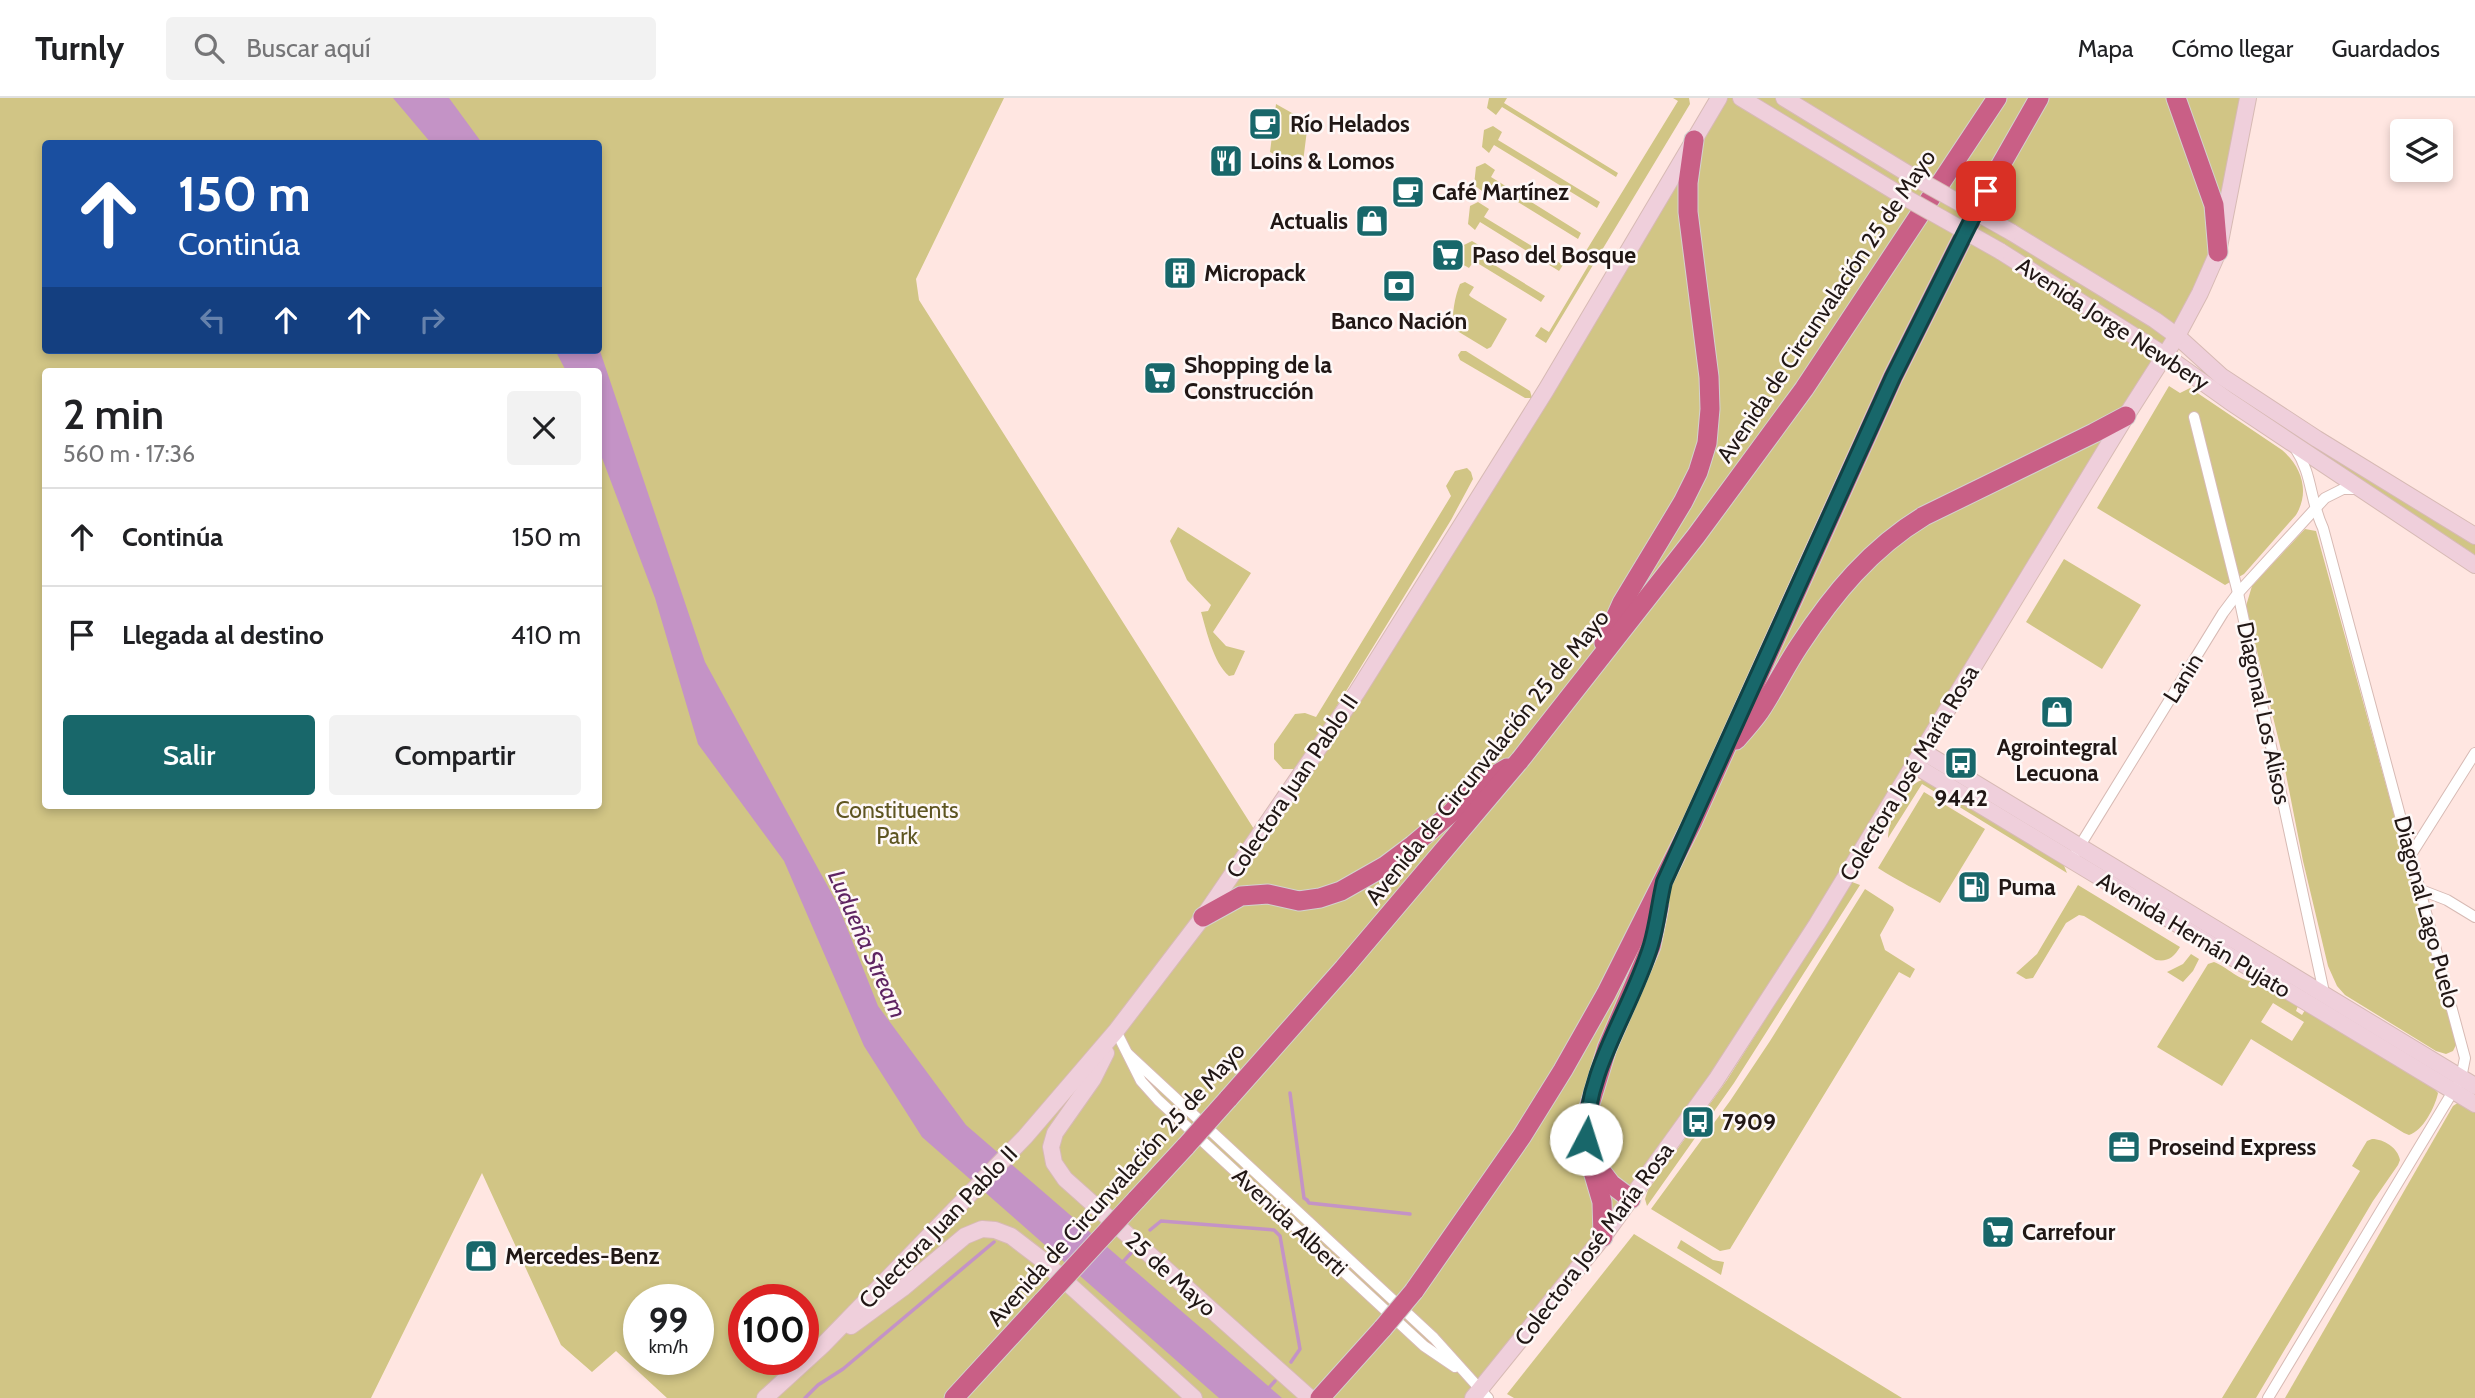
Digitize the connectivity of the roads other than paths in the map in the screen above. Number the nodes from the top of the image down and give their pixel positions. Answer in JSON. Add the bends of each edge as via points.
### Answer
{"nodes":[{"id":1,"x":1719,"y":98,"type":"edge"},
{"id":2,"x":1741,"y":98,"type":"edge"},
{"id":3,"x":1784,"y":98,"type":"edge"},
{"id":4,"x":1997,"y":98,"type":"edge"},
{"id":5,"x":2039,"y":98,"type":"edge"},
{"id":6,"x":2176,"y":98,"type":"edge"},
{"id":7,"x":2248,"y":98,"type":"edge"},
{"id":8,"x":1694,"y":140,"type":"junction"},
{"id":9,"x":2218,"y":252,"type":"junction"},
{"id":10,"x":2177,"y":337,"type":"junction"},
{"id":11,"x":2166,"y":356,"type":"junction"},
{"id":12,"x":2126,"y":416,"type":"junction"},
{"id":13,"x":2194,"y":416,"type":"dead end"},
{"id":14,"x":2292,"y":443,"type":"junction"},
{"id":15,"x":2361,"y":488,"type":"junction"},
{"id":16,"x":2314,"y":509,"type":"junction"},
{"id":17,"x":2475,"y":536,"type":"edge"},
{"id":18,"x":2475,"y":565,"type":"edge"},
{"id":19,"x":2238,"y":593,"type":"junction"},
{"id":20,"x":1589,"y":674,"type":"junction"},
{"id":21,"x":2475,"y":753,"type":"edge"},
{"id":22,"x":1918,"y":758,"type":"junction"},
{"id":23,"x":1520,"y":760,"type":"junction"},
{"id":24,"x":1720,"y":760,"type":"junction"},
{"id":25,"x":2076,"y":853,"type":"junction"},
{"id":26,"x":2412,"y":853,"type":"junction"},
{"id":27,"x":1664,"y":882,"type":"junction"},
{"id":28,"x":2421,"y":890,"type":"junction"},
{"id":29,"x":1203,"y":916,"type":"junction"},
{"id":30,"x":2475,"y":917,"type":"edge"},
{"id":31,"x":2321,"y":1002,"type":"junction"},
{"id":32,"x":1116,"y":1031,"type":"junction"},
{"id":33,"x":2463,"y":1085,"type":"edge"},
{"id":34,"x":2475,"y":1104,"type":"edge"},
{"id":35,"x":1587,"y":1151,"type":"junction"},
{"id":36,"x":1630,"y":1199,"type":"junction"},
{"id":37,"x":1603,"y":1237,"type":"junction"},
{"id":38,"x":824,"y":1344,"type":"junction"},
{"id":39,"x":1477,"y":1395,"type":"edge"},
{"id":40,"x":765,"y":1398,"type":"edge"},
{"id":41,"x":954,"y":1398,"type":"edge"},
{"id":42,"x":1194,"y":1398,"type":"edge"},
{"id":43,"x":1310,"y":1398,"type":"edge"},
{"id":44,"x":1320,"y":1398,"type":"edge"},
{"id":45,"x":2268,"y":1398,"type":"edge"}],
"edges":[{"from":1,"to":8,"type":"main road","name":"Colectora Juan Pablo II"},
{"from":2,"to":11,"type":"main road","name":"Avenida Jorge Newbery","bridge":true,"via":[[2000,251]]},
{"from":3,"to":10,"type":"main road","name":"Avenida Jorge Newbery","bridge":true},
{"from":4,"to":20,"type":"highway","name":"Avenida de Circunvalación 25 de Mayo","via":[[1804,389]]},
{"from":5,"to":24,"type":"highway","via":[[1986,191],[1893,377]]},
{"from":6,"to":9,"type":"highway","via":[[2214,205]]},
{"from":7,"to":9,"type":"main road","name":"Colectora José María Rosa"},
{"from":8,"to":20,"type":"highway","via":[[1688,212],[1709,377],[1707,443],[1684,502],[1622,603]]},
{"from":8,"to":29,"type":"main road","name":"Colectora Juan Pablo II","via":[[1546,390],[1357,692]]},
{"from":9,"to":10,"type":"main road","name":"Colectora José María Rosa"},
{"from":10,"to":11,"type":"main road","name":"Colectora José María Rosa"},
{"from":10,"to":17,"type":"main road","name":"Avenida Jorge Newbery","via":[[2232,384]]},
{"from":11,"to":12,"type":"main road","name":"Colectora José María Rosa"},
{"from":11,"to":14,"type":"main road","name":"Avenida Jorge Newbery"},
{"from":12,"to":22,"type":"main road","name":"Colectora José María Rosa"},
{"from":12,"to":24,"type":"highway","via":[[1898,532],[1850,577],[1824,610],[1760,712]]},
{"from":13,"to":19,"type":"street","name":"Diagonal Los Alisos"},
{"from":14,"to":15,"type":"main road","name":"Avenida Jorge Newbery"},
{"from":14,"to":16,"type":"street","name":"Diagonal Lago Puelo","via":[[2310,477]]},
{"from":15,"to":16,"type":"street","via":[[2334,492]]},
{"from":15,"to":18,"type":"main road","name":"Avenida Jorge Newbery"},
{"from":16,"to":19,"type":"street","name":"Lanin"},
{"from":16,"to":26,"type":"street","name":"Diagonal Lago Puelo"},
{"from":19,"to":25,"type":"street","name":"Lanin"},
{"from":19,"to":31,"type":"street","name":"Diagonal Los Alisos"},
{"from":20,"to":23,"type":"highway","name":"Avenida de Circunvalación 25 de Mayo"},
{"from":21,"to":26,"type":"street"},
{"from":22,"to":25,"type":"main road","name":"Avenida Hernán Pujato"},
{"from":22,"to":36,"type":"main road","name":"Colectora José María Rosa","via":[[1724,1069]]},
{"from":23,"to":29,"type":"highway","via":[[1474,788],[1451,813],[1385,866],[1341,891],[1299,901],[1268,894],[1241,896]]},
{"from":23,"to":41,"type":"highway","name":"Avenida de Circunvalación 25 de Mayo","bridge":true,"via":[[1228,1099]]},
{"from":24,"to":27,"type":"highway"},
{"from":25,"to":31,"type":"main road","name":"Avenida Hernán Pujato"},
{"from":26,"to":28,"type":"street","name":"Diagonal Lago Puelo"},
{"from":27,"to":35,"type":"highway","via":[[1651,946],[1594,1088],[1586,1117]]},
{"from":27,"to":44,"type":"highway","bridge":true,"via":[[1606,994],[1522,1136],[1414,1291]]},
{"from":28,"to":30,"type":"street"},
{"from":28,"to":33,"type":"street","name":"Diagonal Lago Puelo","via":[[2465,1059]]},
{"from":29,"to":32,"type":"main road","name":"Colectora Juan Pablo II"},
{"from":31,"to":33,"type":"main road","name":"Avenida Hernán Pujato"},
{"from":32,"to":38,"type":"main road","name":"Colectora Juan Pablo II","via":[[1025,1137]]},
{"from":32,"to":39,"type":"street","name":"Avenida Alberti","via":[[1141,1081],[1424,1346],[1469,1375]]},
{"from":32,"to":43,"type":"main road","name":"25 de Mayo","via":[[1093,1079],[1055,1133],[1051,1147],[1054,1163],[1065,1179]]},
{"from":33,"to":34,"type":"main road","name":"Avenida Hernán Pujato"},
{"from":33,"to":45,"type":"street"},
{"from":35,"to":36,"type":"highway","via":[[1604,1176]]},
{"from":35,"to":37,"type":"highway","via":[[1602,1202]]},
{"from":36,"to":37,"type":"main road","name":"Colectora José María Rosa"},
{"from":37,"to":39,"type":"main road","name":"Colectora José María Rosa"},
{"from":38,"to":40,"type":"main road","name":"Colectora Juan Pablo II"},
{"from":38,"to":42,"type":"main road","via":[[903,1288],[965,1236],[982,1228],[1011,1236],[1041,1259]]}]}
